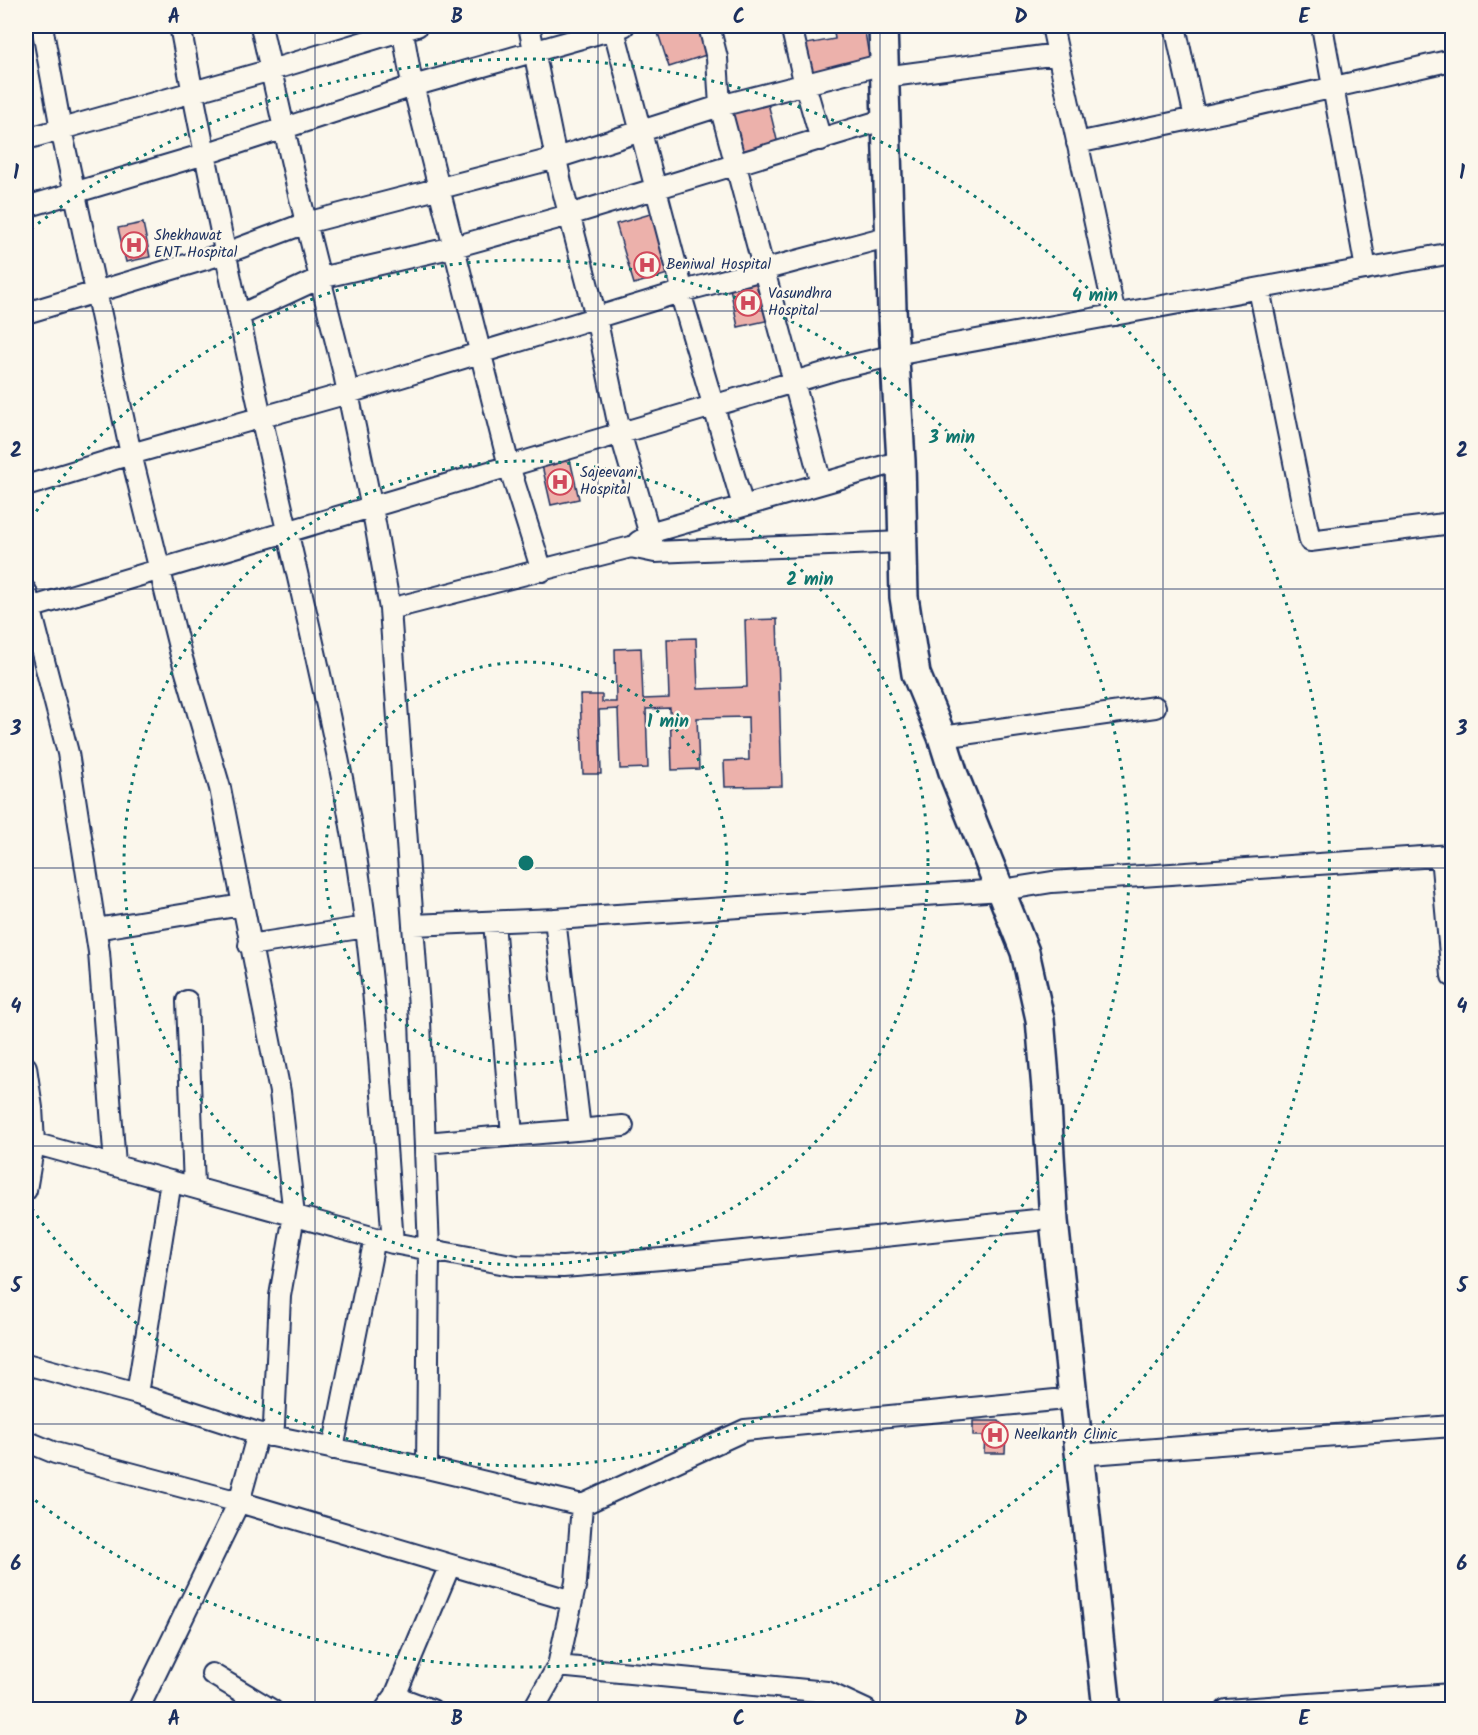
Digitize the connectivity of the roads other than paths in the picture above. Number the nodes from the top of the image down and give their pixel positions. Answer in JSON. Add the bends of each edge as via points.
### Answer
{"nodes":[{"id":1,"x":32,"y":26,"type":"edge"},
{"id":2,"x":42,"y":26,"type":"edge"},
{"id":3,"x":180,"y":26,"type":"edge"},
{"id":4,"x":261,"y":26,"type":"edge"},
{"id":5,"x":529,"y":26,"type":"edge"},
{"id":6,"x":709,"y":26,"type":"edge"},
{"id":7,"x":791,"y":26,"type":"edge"},
{"id":8,"x":883,"y":26,"type":"edge"},
{"id":9,"x":1052,"y":26,"type":"edge"},
{"id":10,"x":1176,"y":26,"type":"edge"},
{"id":11,"x":1322,"y":26,"type":"edge"},
{"id":12,"x":26,"y":27,"type":"edge"},
{"id":13,"x":407,"y":27,"type":"edge"},
{"id":14,"x":617,"y":27,"type":"edge"},
{"id":15,"x":534,"y":51,"type":"junction"},
{"id":16,"x":1058,"y":54,"type":"junction"},
{"id":17,"x":1452,"y":60,"type":"edge"},
{"id":18,"x":271,"y":70,"type":"junction"},
{"id":19,"x":884,"y":70,"type":"junction"},
{"id":20,"x":805,"y":85,"type":"junction"},
{"id":21,"x":413,"y":86,"type":"junction"},
{"id":22,"x":1333,"y":87,"type":"junction"},
{"id":23,"x":192,"y":92,"type":"junction"},
{"id":24,"x":720,"y":106,"type":"junction"},
{"id":25,"x":1195,"y":118,"type":"junction"},
{"id":26,"x":886,"y":119,"type":"junction"},
{"id":27,"x":284,"y":128,"type":"junction"},
{"id":28,"x":61,"y":129,"type":"junction"},
{"id":29,"x":640,"y":132,"type":"junction"},
{"id":30,"x":26,"y":139,"type":"edge"},
{"id":31,"x":821,"y":140,"type":"junction"},
{"id":32,"x":1077,"y":143,"type":"junction"},
{"id":33,"x":205,"y":154,"type":"junction"},
{"id":34,"x":556,"y":158,"type":"junction"},
{"id":35,"x":736,"y":165,"type":"junction"},
{"id":36,"x":655,"y":188,"type":"junction"},
{"id":37,"x":440,"y":190,"type":"junction"},
{"id":38,"x":75,"y":193,"type":"junction"},
{"id":39,"x":26,"y":207,"type":"edge"},
{"id":40,"x":569,"y":215,"type":"junction"},
{"id":41,"x":306,"y":223,"type":"junction"},
{"id":42,"x":890,"y":236,"type":"junction"},
{"id":43,"x":454,"y":247,"type":"junction"},
{"id":44,"x":226,"y":253,"type":"junction"},
{"id":45,"x":1452,"y":253,"type":"edge"},
{"id":46,"x":762,"y":269,"type":"junction"},
{"id":47,"x":1366,"y":269,"type":"junction"},
{"id":48,"x":320,"y":278,"type":"junction"},
{"id":49,"x":1259,"y":289,"type":"junction"},
{"id":50,"x":95,"y":292,"type":"junction"},
{"id":51,"x":682,"y":292,"type":"junction"},
{"id":52,"x":26,"y":313,"type":"edge"},
{"id":53,"x":240,"y":315,"type":"junction"},
{"id":54,"x":1115,"y":315,"type":"junction"},
{"id":55,"x":596,"y":317,"type":"junction"},
{"id":56,"x":480,"y":353,"type":"junction"},
{"id":57,"x":895,"y":355,"type":"junction"},
{"id":58,"x":793,"y":381,"type":"junction"},
{"id":59,"x":348,"y":393,"type":"junction"},
{"id":60,"x":714,"y":405,"type":"junction"},
{"id":61,"x":261,"y":417,"type":"junction"},
{"id":62,"x":620,"y":432,"type":"junction"},
{"id":63,"x":131,"y":454,"type":"junction"},
{"id":64,"x":901,"y":461,"type":"junction"},
{"id":65,"x":509,"y":466,"type":"junction"},
{"id":66,"x":821,"y":483,"type":"junction"},
{"id":67,"x":26,"y":486,"type":"edge"},
{"id":68,"x":743,"y":506,"type":"junction"},
{"id":69,"x":372,"y":507,"type":"junction"},
{"id":70,"x":1452,"y":523,"type":"edge"},
{"id":71,"x":287,"y":532,"type":"junction"},
{"id":72,"x":903,"y":542,"type":"junction"},
{"id":73,"x":652,"y":543,"type":"junction"},
{"id":74,"x":158,"y":570,"type":"junction"},
{"id":75,"x":542,"y":571,"type":"junction"},
{"id":76,"x":27,"y":602,"type":"edge"},
{"id":77,"x":390,"y":609,"type":"junction"},
{"id":78,"x":1155,"y":707,"type":"dead end"},
{"id":79,"x":942,"y":737,"type":"junction"},
{"id":80,"x":1447,"y":855,"type":"edge"},
{"id":81,"x":1002,"y":890,"type":"junction"},
{"id":82,"x":242,"y":905,"type":"junction"},
{"id":83,"x":555,"y":919,"type":"junction"},
{"id":84,"x":494,"y":922,"type":"junction"},
{"id":85,"x":413,"y":925,"type":"junction"},
{"id":86,"x":366,"y":927,"type":"junction"},
{"id":87,"x":96,"y":929,"type":"junction"},
{"id":88,"x":249,"y":945,"type":"junction"},
{"id":89,"x":1452,"y":976,"type":"edge"},
{"id":90,"x":188,"y":1001,"type":"dead end"},
{"id":91,"x":26,"y":1067,"type":"edge"},
{"id":92,"x":623,"y":1126,"type":"dead end"},
{"id":93,"x":580,"y":1130,"type":"junction"},
{"id":94,"x":512,"y":1135,"type":"junction"},
{"id":95,"x":30,"y":1142,"type":"edge"},
{"id":96,"x":425,"y":1143,"type":"junction"},
{"id":97,"x":115,"y":1165,"type":"junction"},
{"id":98,"x":171,"y":1181,"type":"junction"},
{"id":99,"x":194,"y":1187,"type":"junction"},
{"id":100,"x":26,"y":1190,"type":"edge"},
{"id":101,"x":294,"y":1215,"type":"junction"},
{"id":102,"x":1036,"y":1220,"type":"junction"},
{"id":103,"x":384,"y":1240,"type":"junction"},
{"id":104,"x":429,"y":1250,"type":"junction"},
{"id":105,"x":26,"y":1364,"type":"edge"},
{"id":106,"x":137,"y":1394,"type":"junction"},
{"id":107,"x":1055,"y":1400,"type":"junction"},
{"id":108,"x":1452,"y":1426,"type":"edge"},
{"id":109,"x":264,"y":1435,"type":"junction"},
{"id":110,"x":26,"y":1441,"type":"edge"},
{"id":111,"x":333,"y":1449,"type":"junction"},
{"id":112,"x":1078,"y":1455,"type":"junction"},
{"id":113,"x":428,"y":1468,"type":"junction"},
{"id":114,"x":240,"y":1502,"type":"junction"},
{"id":115,"x":582,"y":1505,"type":"junction"},
{"id":116,"x":450,"y":1565,"type":"junction"},
{"id":117,"x":572,"y":1601,"type":"junction"},
{"id":118,"x":558,"y":1666,"type":"junction"},
{"id":119,"x":212,"y":1674,"type":"dead end"},
{"id":120,"x":1452,"y":1694,"type":"edge"},
{"id":121,"x":390,"y":1703,"type":"edge"},
{"id":122,"x":1265,"y":1708,"type":"edge"},
{"id":123,"x":138,"y":1710,"type":"edge"},
{"id":124,"x":272,"y":1710,"type":"edge"},
{"id":125,"x":432,"y":1710,"type":"edge"},
{"id":126,"x":533,"y":1710,"type":"edge"},
{"id":127,"x":866,"y":1710,"type":"edge"},
{"id":128,"x":1089,"y":1710,"type":"edge"},
{"id":129,"x":1107,"y":1710,"type":"edge"},
{"id":130,"x":1226,"y":1710,"type":"edge"}],
"edges":[{"from":1,"to":12,"type":"street"},
{"from":2,"to":28,"type":"street"},
{"from":3,"to":23,"type":"street"},
{"from":4,"to":18,"type":"street"},
{"from":5,"to":15,"type":"street"},
{"from":6,"to":24,"type":"street","via":[[717,58]]},
{"from":7,"to":20,"type":"street"},
{"from":8,"to":19,"type":"street"},
{"from":9,"to":16,"type":"street"},
{"from":10,"to":25,"type":"street"},
{"from":11,"to":22,"type":"street"},
{"from":13,"to":18,"type":"street"},
{"from":13,"to":21,"type":"street"},
{"from":14,"to":15,"type":"street"},
{"from":14,"to":29,"type":"street"},
{"from":15,"to":21,"type":"street"},
{"from":15,"to":34,"type":"street"},
{"from":16,"to":19,"type":"street"},
{"from":16,"to":32,"type":"street"},
{"from":17,"to":22,"type":"street"},
{"from":18,"to":23,"type":"street"},
{"from":18,"to":27,"type":"street"},
{"from":19,"to":20,"type":"street"},
{"from":19,"to":26,"type":"street"},
{"from":20,"to":24,"type":"street"},
{"from":20,"to":31,"type":"street"},
{"from":21,"to":27,"type":"street"},
{"from":21,"to":37,"type":"street"},
{"from":22,"to":25,"type":"street"},
{"from":22,"to":47,"type":"street"},
{"from":23,"to":28,"type":"street"},
{"from":23,"to":33,"type":"street"},
{"from":24,"to":29,"type":"street"},
{"from":24,"to":35,"type":"street"},
{"from":25,"to":32,"type":"street"},
{"from":26,"to":31,"type":"street"},
{"from":26,"to":42,"type":"street"},
{"from":27,"to":33,"type":"street"},
{"from":27,"to":41,"type":"street"},
{"from":28,"to":30,"type":"street"},
{"from":28,"to":38,"type":"street"},
{"from":29,"to":34,"type":"street"},
{"from":29,"to":36,"type":"street"},
{"from":31,"to":35,"type":"street"},
{"from":32,"to":54,"type":"street"},
{"from":33,"to":38,"type":"street"},
{"from":33,"to":44,"type":"street"},
{"from":34,"to":37,"type":"street"},
{"from":34,"to":40,"type":"street"},
{"from":35,"to":36,"type":"street"},
{"from":35,"to":46,"type":"street"},
{"from":36,"to":40,"type":"street"},
{"from":36,"to":51,"type":"street"},
{"from":37,"to":41,"type":"street"},
{"from":37,"to":43,"type":"street"},
{"from":38,"to":39,"type":"street"},
{"from":38,"to":50,"type":"street"},
{"from":40,"to":43,"type":"street"},
{"from":40,"to":55,"type":"street"},
{"from":41,"to":44,"type":"street"},
{"from":41,"to":48,"type":"street"},
{"from":42,"to":46,"type":"street"},
{"from":42,"to":57,"type":"street"},
{"from":43,"to":48,"type":"street"},
{"from":43,"to":56,"type":"street"},
{"from":44,"to":50,"type":"street"},
{"from":44,"to":53,"type":"street"},
{"from":45,"to":47,"type":"street"},
{"from":46,"to":51,"type":"street"},
{"from":46,"to":58,"type":"street"},
{"from":47,"to":49,"type":"street"},
{"from":48,"to":53,"type":"street"},
{"from":48,"to":59,"type":"street"},
{"from":49,"to":54,"type":"street"},
{"from":49,"to":70,"type":"street","via":[[1310,541]]},
{"from":50,"to":52,"type":"street"},
{"from":50,"to":63,"type":"street"},
{"from":51,"to":55,"type":"street"},
{"from":51,"to":60,"type":"street"},
{"from":53,"to":61,"type":"street"},
{"from":54,"to":57,"type":"street"},
{"from":55,"to":56,"type":"street"},
{"from":55,"to":62,"type":"street"},
{"from":56,"to":59,"type":"street"},
{"from":56,"to":65,"type":"street"},
{"from":57,"to":58,"type":"street"},
{"from":57,"to":64,"type":"street"},
{"from":58,"to":60,"type":"street"},
{"from":58,"to":66,"type":"street"},
{"from":59,"to":61,"type":"street"},
{"from":59,"to":69,"type":"street"},
{"from":60,"to":62,"type":"street"},
{"from":60,"to":68,"type":"street"},
{"from":61,"to":63,"type":"street"},
{"from":61,"to":71,"type":"street"},
{"from":62,"to":65,"type":"street"},
{"from":62,"to":73,"type":"street"},
{"from":63,"to":67,"type":"street"},
{"from":63,"to":74,"type":"street"},
{"from":64,"to":66,"type":"street"},
{"from":64,"to":72,"type":"street"},
{"from":65,"to":69,"type":"street"},
{"from":65,"to":75,"type":"street"},
{"from":66,"to":68,"type":"street"},
{"from":68,"to":73,"type":"street","via":[[656,531]]},
{"from":69,"to":71,"type":"street"},
{"from":69,"to":77,"type":"street"},
{"from":71,"to":74,"type":"street"},
{"from":71,"to":86,"type":"street","via":[[347,804]]},
{"from":72,"to":73,"type":"street"},
{"from":72,"to":79,"type":"street","via":[[904,597],[916,674]]},
{"from":73,"to":75,"type":"street"},
{"from":74,"to":76,"type":"street"},
{"from":74,"to":82,"type":"street","via":[[220,788]]},
{"from":75,"to":77,"type":"street"},
{"from":76,"to":87,"type":"street","via":[[68,753]]},
{"from":77,"to":85,"type":"street"},
{"from":78,"to":79,"type":"street"},
{"from":79,"to":81,"type":"street"},
{"from":80,"to":81,"type":"street","via":[[1052,882]]},
{"from":80,"to":89,"type":"street"},
{"from":81,"to":83,"type":"street"},
{"from":81,"to":102,"type":"street","via":[[1008,951],[1022,1018]]},
{"from":81,"to":112,"type":"street","via":[[1025,952],[1040,1018],[1053,1221]]},
{"from":82,"to":87,"type":"street"},
{"from":82,"to":88,"type":"street"},
{"from":83,"to":84,"type":"street"},
{"from":83,"to":93,"type":"street"},
{"from":84,"to":85,"type":"street"},
{"from":84,"to":94,"type":"street"},
{"from":85,"to":96,"type":"street"},
{"from":86,"to":88,"type":"street"},
{"from":86,"to":103,"type":"street","via":[[382,1101]]},
{"from":87,"to":97,"type":"street"},
{"from":88,"to":101,"type":"street","via":[[280,1092]]},
{"from":90,"to":99,"type":"street"},
{"from":91,"to":95,"type":"street","via":[[32,1108]]},
{"from":92,"to":93,"type":"street"},
{"from":93,"to":94,"type":"street"},
{"from":94,"to":96,"type":"street"},
{"from":95,"to":97,"type":"street"},
{"from":95,"to":100,"type":"street"},
{"from":96,"to":104,"type":"street"},
{"from":97,"to":98,"type":"street"},
{"from":98,"to":99,"type":"street"},
{"from":98,"to":106,"type":"street"},
{"from":99,"to":101,"type":"street"},
{"from":101,"to":103,"type":"street"},
{"from":101,"to":109,"type":"street","via":[[280,1296],[274,1425]]},
{"from":102,"to":104,"type":"street","via":[[562,1267],[517,1266]]},
{"from":102,"to":107,"type":"street"},
{"from":103,"to":104,"type":"street"},
{"from":103,"to":111,"type":"street"},
{"from":104,"to":113,"type":"street"},
{"from":105,"to":106,"type":"street"},
{"from":106,"to":109,"type":"street"},
{"from":107,"to":115,"type":"street","via":[[745,1430]]},
{"from":107,"to":128,"type":"street"},
{"from":108,"to":112,"type":"street"},
{"from":109,"to":111,"type":"street"},
{"from":109,"to":114,"type":"street"},
{"from":110,"to":114,"type":"street","via":[[77,1459]]},
{"from":111,"to":113,"type":"street"},
{"from":112,"to":129,"type":"street"},
{"from":113,"to":115,"type":"street"},
{"from":114,"to":116,"type":"street"},
{"from":114,"to":123,"type":"street"},
{"from":115,"to":117,"type":"street"},
{"from":116,"to":117,"type":"street"},
{"from":116,"to":121,"type":"street"},
{"from":117,"to":118,"type":"street"},
{"from":118,"to":126,"type":"street"},
{"from":118,"to":127,"type":"street","via":[[827,1692]]},
{"from":119,"to":124,"type":"street"},
{"from":120,"to":122,"type":"street"},
{"from":121,"to":125,"type":"street"},
{"from":122,"to":130,"type":"street"}]}
